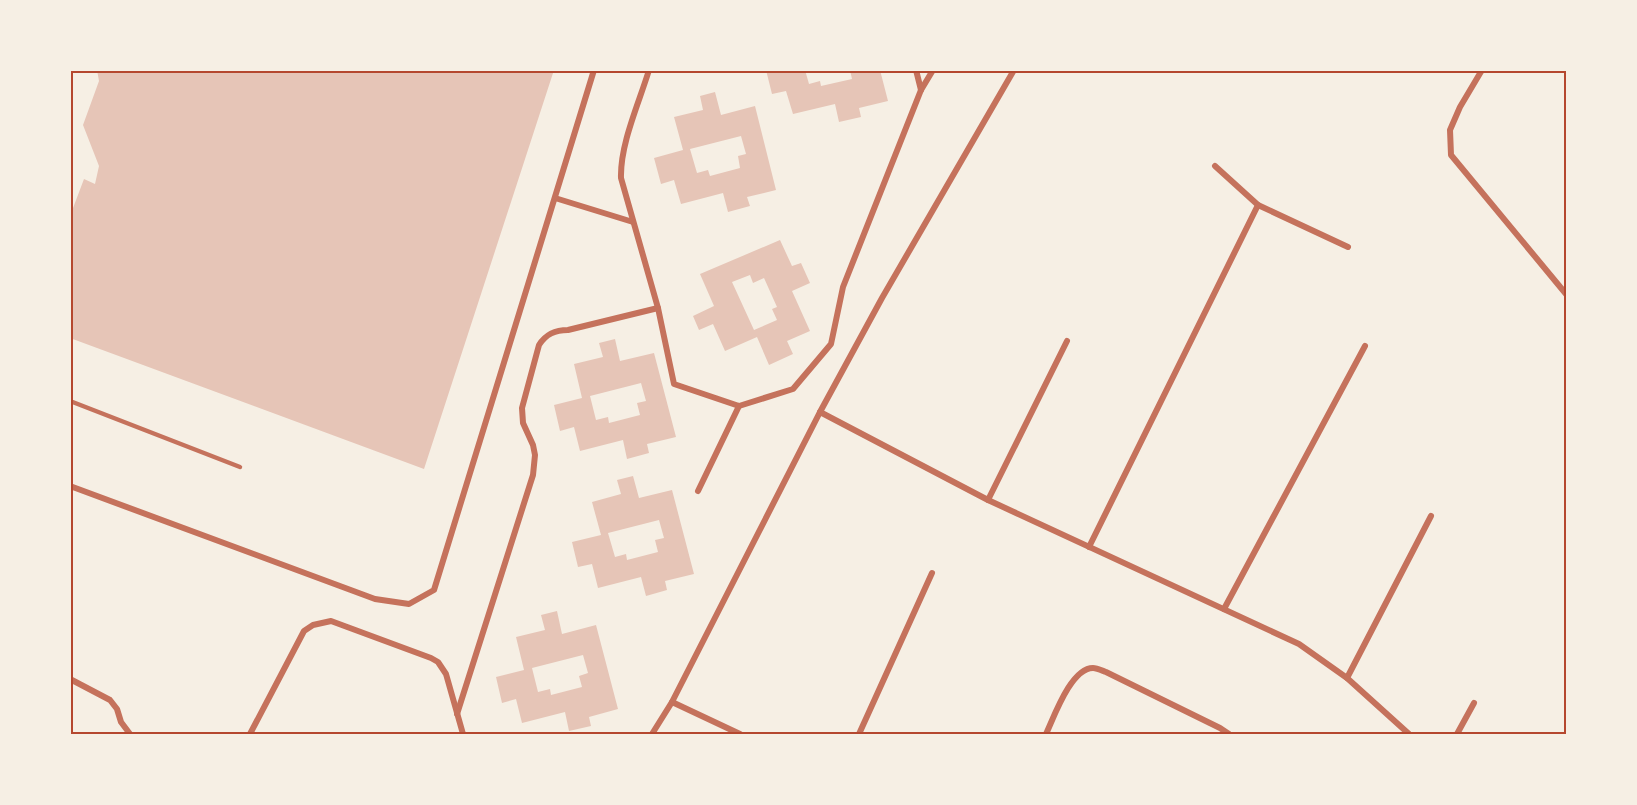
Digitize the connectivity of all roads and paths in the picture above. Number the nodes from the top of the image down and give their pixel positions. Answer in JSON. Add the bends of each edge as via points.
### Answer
{"nodes":[{"id":1,"x":594,"y":70,"type":"edge"},
{"id":2,"x":649,"y":70,"type":"edge"},
{"id":3,"x":916,"y":70,"type":"edge"},
{"id":4,"x":933,"y":70,"type":"edge"},
{"id":5,"x":1014,"y":70,"type":"edge"},
{"id":6,"x":1482,"y":70,"type":"edge"},
{"id":7,"x":921,"y":90,"type":"junction"},
{"id":8,"x":1215,"y":166,"type":"dead end"},
{"id":9,"x":555,"y":198,"type":"junction"},
{"id":10,"x":1258,"y":205,"type":"junction"},
{"id":11,"x":633,"y":222,"type":"junction"},
{"id":12,"x":1348,"y":247,"type":"dead end"},
{"id":13,"x":1566,"y":294,"type":"edge"},
{"id":14,"x":658,"y":308,"type":"junction"},
{"id":15,"x":1067,"y":341,"type":"dead end"},
{"id":16,"x":1365,"y":346,"type":"dead end"},
{"id":17,"x":70,"y":401,"type":"edge"},
{"id":18,"x":739,"y":406,"type":"junction"},
{"id":19,"x":820,"y":412,"type":"junction"},
{"id":20,"x":240,"y":467,"type":"dead end"},
{"id":21,"x":70,"y":486,"type":"edge"},
{"id":22,"x":698,"y":491,"type":"dead end"},
{"id":23,"x":988,"y":500,"type":"junction"},
{"id":24,"x":1431,"y":516,"type":"dead end"},
{"id":25,"x":1089,"y":547,"type":"junction"},
{"id":26,"x":932,"y":573,"type":"dead end"},
{"id":27,"x":1224,"y":609,"type":"junction"},
{"id":28,"x":1347,"y":678,"type":"junction"},
{"id":29,"x":70,"y":679,"type":"edge"},
{"id":30,"x":672,"y":702,"type":"junction"},
{"id":31,"x":1474,"y":703,"type":"dead end"},
{"id":32,"x":457,"y":714,"type":"junction"},
{"id":33,"x":130,"y":735,"type":"edge"},
{"id":34,"x":250,"y":735,"type":"edge"},
{"id":35,"x":463,"y":735,"type":"edge"},
{"id":36,"x":652,"y":735,"type":"edge"},
{"id":37,"x":740,"y":735,"type":"edge"},
{"id":38,"x":859,"y":735,"type":"edge"},
{"id":39,"x":1046,"y":735,"type":"edge"},
{"id":40,"x":1229,"y":735,"type":"edge"},
{"id":41,"x":1409,"y":735,"type":"edge"},
{"id":42,"x":1457,"y":735,"type":"edge"}],
"edges":[{"from":1,"to":9,"type":"street"},
{"from":2,"to":11,"type":"street","via":[[621,168]]},
{"from":3,"to":7,"type":"street"},
{"from":4,"to":7,"type":"street"},
{"from":5,"to":19,"type":"street"},
{"from":6,"to":13,"type":"street","via":[[1450,130],[1451,155]]},
{"from":7,"to":18,"type":"street","via":[[843,287],[831,344],[793,389]]},
{"from":8,"to":10,"type":"street"},
{"from":9,"to":11,"type":"street"},
{"from":9,"to":21,"type":"street","via":[[434,590],[409,604],[375,599]]},
{"from":10,"to":12,"type":"street"},
{"from":10,"to":25,"type":"street"},
{"from":11,"to":14,"type":"street"},
{"from":14,"to":18,"type":"street","via":[[675,384]]},
{"from":14,"to":32,"type":"street","via":[[559,330],[550,333],[540,345],[522,408],[523,423],[535,455],[533,475]]},
{"from":15,"to":23,"type":"street"},
{"from":16,"to":27,"type":"street"},
{"from":17,"to":20,"type":"lane"},
{"from":18,"to":22,"type":"street"},
{"from":19,"to":23,"type":"street"},
{"from":19,"to":30,"type":"street"},
{"from":23,"to":25,"type":"street"},
{"from":24,"to":28,"type":"street"},
{"from":25,"to":27,"type":"street"},
{"from":26,"to":38,"type":"street"},
{"from":27,"to":28,"type":"street","via":[[1299,644]]},
{"from":28,"to":41,"type":"street"},
{"from":29,"to":33,"type":"street","via":[[110,700]]},
{"from":30,"to":36,"type":"street"},
{"from":30,"to":37,"type":"street"},
{"from":31,"to":42,"type":"street"},
{"from":32,"to":34,"type":"street","via":[[446,674],[438,662],[339,623],[323,622],[304,631]]},
{"from":32,"to":35,"type":"street"},
{"from":39,"to":40,"type":"street","via":[[1071,683],[1080,672],[1093,668]]}]}
